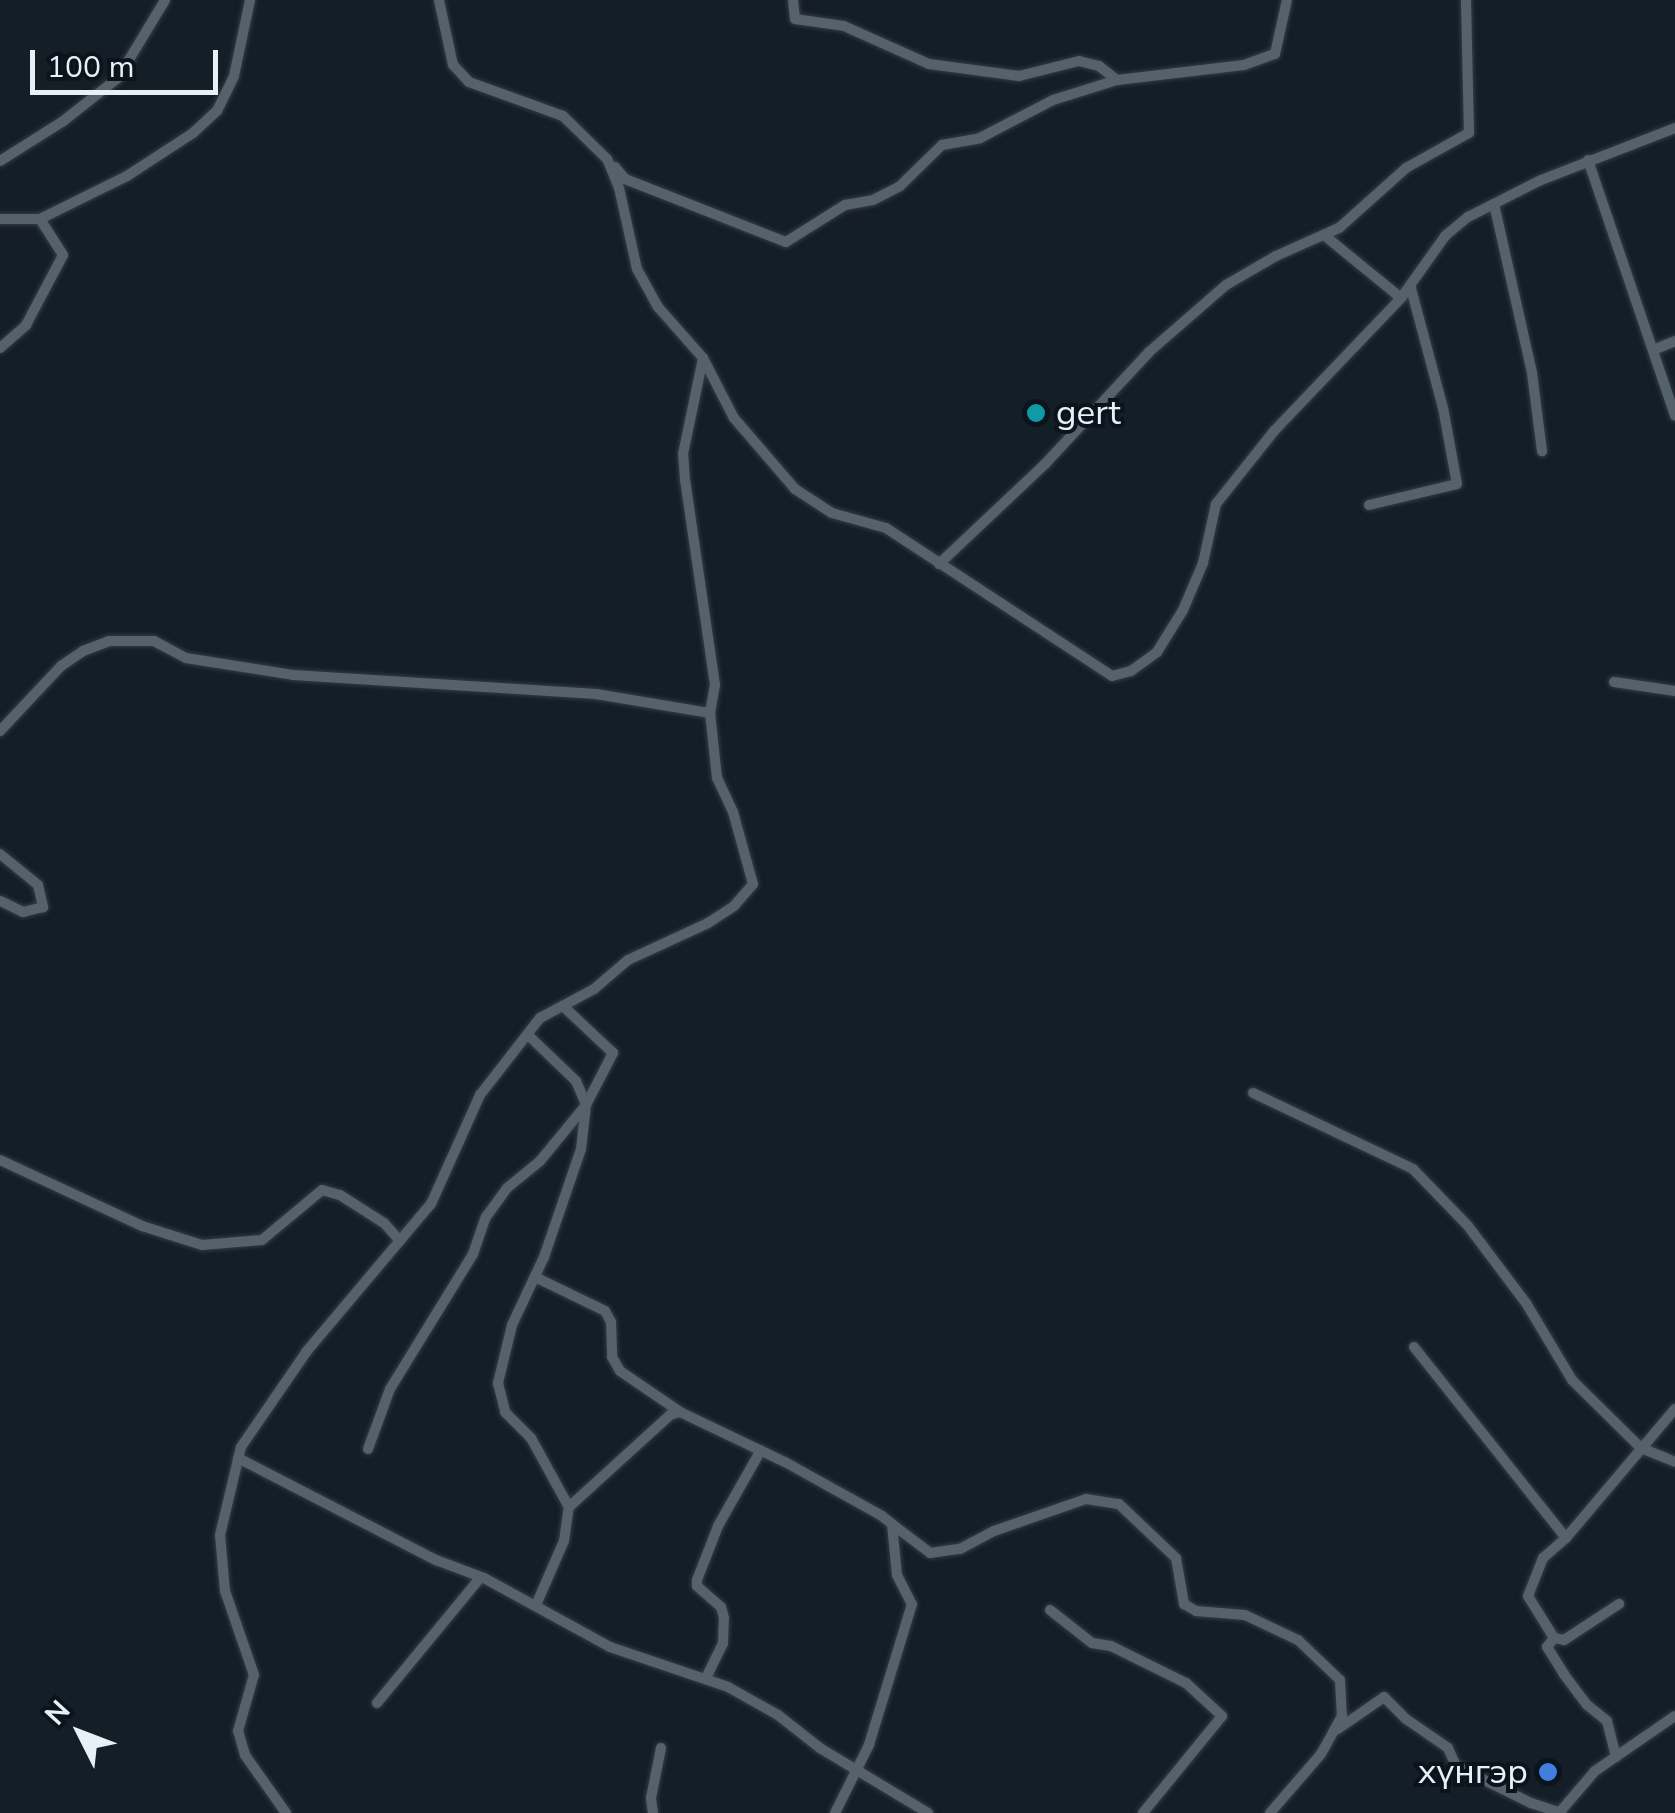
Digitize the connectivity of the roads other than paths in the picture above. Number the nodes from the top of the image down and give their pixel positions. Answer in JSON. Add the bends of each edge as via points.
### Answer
{"nodes":[{"id":1,"x":166,"y":0,"type":"edge"},
{"id":2,"x":250,"y":0,"type":"edge"},
{"id":3,"x":439,"y":0,"type":"edge"},
{"id":4,"x":793,"y":0,"type":"edge"},
{"id":5,"x":1287,"y":0,"type":"edge"},
{"id":6,"x":1466,"y":0,"type":"edge"},
{"id":7,"x":1117,"y":80,"type":"junction"},
{"id":8,"x":1675,"y":128,"type":"edge"},
{"id":9,"x":608,"y":159,"type":"junction"},
{"id":10,"x":1588,"y":160,"type":"junction"},
{"id":11,"x":0,"y":161,"type":"edge"},
{"id":12,"x":1494,"y":204,"type":"junction"},
{"id":13,"x":0,"y":219,"type":"edge"},
{"id":14,"x":40,"y":220,"type":"junction"},
{"id":15,"x":1324,"y":235,"type":"junction"},
{"id":16,"x":1410,"y":286,"type":"junction"},
{"id":17,"x":1401,"y":298,"type":"junction"},
{"id":18,"x":1675,"y":341,"type":"edge"},
{"id":19,"x":0,"y":348,"type":"edge"},
{"id":20,"x":1653,"y":350,"type":"junction"},
{"id":21,"x":703,"y":358,"type":"junction"},
{"id":22,"x":1675,"y":416,"type":"edge"},
{"id":23,"x":1542,"y":451,"type":"dead end"},
{"id":24,"x":1369,"y":505,"type":"dead end"},
{"id":25,"x":939,"y":564,"type":"junction"},
{"id":26,"x":1614,"y":682,"type":"dead end"},
{"id":27,"x":1675,"y":691,"type":"edge"},
{"id":28,"x":710,"y":713,"type":"junction"},
{"id":29,"x":0,"y":731,"type":"edge"},
{"id":30,"x":0,"y":854,"type":"edge"},
{"id":31,"x":0,"y":901,"type":"edge"},
{"id":32,"x":563,"y":1006,"type":"junction"},
{"id":33,"x":528,"y":1035,"type":"junction"},
{"id":34,"x":1253,"y":1093,"type":"dead end"},
{"id":35,"x":586,"y":1105,"type":"junction"},
{"id":36,"x":0,"y":1160,"type":"edge"},
{"id":37,"x":400,"y":1241,"type":"junction"},
{"id":38,"x":535,"y":1276,"type":"junction"},
{"id":39,"x":1414,"y":1347,"type":"dead end"},
{"id":40,"x":1675,"y":1409,"type":"edge"},
{"id":41,"x":680,"y":1412,"type":"junction"},
{"id":42,"x":1641,"y":1448,"type":"junction"},
{"id":43,"x":368,"y":1449,"type":"dead end"},
{"id":44,"x":761,"y":1450,"type":"junction"},
{"id":45,"x":238,"y":1458,"type":"junction"},
{"id":46,"x":1675,"y":1462,"type":"edge"},
{"id":47,"x":569,"y":1506,"type":"junction"},
{"id":48,"x":892,"y":1524,"type":"junction"},
{"id":49,"x":1566,"y":1538,"type":"junction"},
{"id":50,"x":481,"y":1576,"type":"junction"},
{"id":51,"x":1619,"y":1604,"type":"dead end"},
{"id":52,"x":536,"y":1606,"type":"junction"},
{"id":53,"x":1050,"y":1610,"type":"dead end"},
{"id":54,"x":1554,"y":1638,"type":"junction"},
{"id":55,"x":706,"y":1678,"type":"junction"},
{"id":56,"x":377,"y":1703,"type":"dead end"},
{"id":57,"x":1675,"y":1716,"type":"edge"},
{"id":58,"x":1334,"y":1732,"type":"junction"},
{"id":59,"x":662,"y":1748,"type":"dead end"},
{"id":60,"x":1616,"y":1757,"type":"junction"},
{"id":61,"x":857,"y":1772,"type":"junction"},
{"id":62,"x":1560,"y":1812,"type":"edge"},
{"id":63,"x":286,"y":1813,"type":"edge"},
{"id":64,"x":653,"y":1813,"type":"edge"},
{"id":65,"x":836,"y":1813,"type":"edge"},
{"id":66,"x":928,"y":1813,"type":"edge"},
{"id":67,"x":1144,"y":1813,"type":"edge"},
{"id":68,"x":1270,"y":1813,"type":"edge"}],
"edges":[{"from":1,"to":11,"type":"street","via":[[118,78]]},
{"from":2,"to":14,"type":"street","via":[[234,76],[217,111],[128,176]]},
{"from":3,"to":9,"type":"street","via":[[452,65],[469,82],[563,116]]},
{"from":4,"to":7,"type":"street","via":[[795,19],[844,26],[929,64],[1019,76],[1079,61]]},
{"from":5,"to":7,"type":"street","via":[[1275,54],[1244,66]]},
{"from":6,"to":15,"type":"street","via":[[1469,133],[1406,168]]},
{"from":7,"to":9,"type":"street","via":[[1053,100],[980,138],[942,145],[900,186],[846,205],[786,242],[625,180]]},
{"from":8,"to":10,"type":"street"},
{"from":9,"to":21,"type":"street","via":[[638,269],[658,306]]},
{"from":10,"to":12,"type":"street"},
{"from":10,"to":20,"type":"street"},
{"from":12,"to":16,"type":"street","via":[[1445,236]]},
{"from":12,"to":23,"type":"street","via":[[1532,373]]},
{"from":13,"to":14,"type":"street"},
{"from":14,"to":19,"type":"street","via":[[63,254],[26,325]]},
{"from":15,"to":17,"type":"street"},
{"from":15,"to":25,"type":"street","via":[[1226,285],[1149,352],[1046,464]]},
{"from":16,"to":17,"type":"street"},
{"from":16,"to":24,"type":"street","via":[[1457,484]]},
{"from":17,"to":25,"type":"street","via":[[1274,431],[1216,504],[1183,610],[1156,652],[1132,671],[1112,676],[1099,669]]},
{"from":18,"to":20,"type":"street"},
{"from":20,"to":22,"type":"street"},
{"from":21,"to":25,"type":"street","via":[[734,418],[796,489],[832,513],[886,528]]},
{"from":21,"to":28,"type":"street","via":[[683,454],[716,685]]},
{"from":26,"to":27,"type":"street"},
{"from":28,"to":29,"type":"street","via":[[596,694],[292,675],[186,658],[154,640],[83,650]]},
{"from":28,"to":32,"type":"street","via":[[717,778],[753,884],[708,923],[628,960]]},
{"from":30,"to":31,"type":"street","via":[[38,885],[43,907],[23,912]]},
{"from":32,"to":33,"type":"street","via":[[540,1018]]},
{"from":32,"to":35,"type":"street","via":[[612,1053]]},
{"from":33,"to":35,"type":"street","via":[[576,1080]]},
{"from":33,"to":37,"type":"street","via":[[480,1095],[431,1204]]},
{"from":34,"to":42,"type":"street","via":[[1412,1169],[1480,1241],[1526,1303],[1562,1368]]},
{"from":35,"to":38,"type":"street","via":[[581,1149]]},
{"from":35,"to":43,"type":"street","via":[[486,1217],[473,1254],[390,1389]]},
{"from":36,"to":37,"type":"street","via":[[142,1226],[202,1245],[262,1240],[322,1190],[384,1223]]},
{"from":37,"to":45,"type":"street","via":[[307,1352]]},
{"from":38,"to":41,"type":"street","via":[[604,1311],[620,1371]]},
{"from":38,"to":47,"type":"street","via":[[512,1325],[498,1383],[504,1412],[531,1438]]},
{"from":39,"to":49,"type":"street"},
{"from":40,"to":42,"type":"street"},
{"from":41,"to":44,"type":"street"},
{"from":41,"to":47,"type":"street"},
{"from":42,"to":46,"type":"street"},
{"from":42,"to":49,"type":"street"},
{"from":44,"to":48,"type":"street"},
{"from":44,"to":55,"type":"street","via":[[699,1570],[697,1586],[722,1607],[724,1618],[723,1643]]},
{"from":45,"to":50,"type":"street","via":[[436,1560]]},
{"from":45,"to":63,"type":"street","via":[[220,1535],[225,1591],[254,1675],[238,1731],[245,1755]]},
{"from":47,"to":52,"type":"street","via":[[564,1541]]},
{"from":48,"to":58,"type":"street","via":[[930,1553],[960,1549],[1086,1498],[1119,1504],[1176,1558],[1184,1604],[1196,1612],[1245,1615],[1298,1640],[1340,1680],[1342,1716]]},
{"from":48,"to":61,"type":"street","via":[[896,1576],[912,1604]]},
{"from":49,"to":54,"type":"street","via":[[1543,1558],[1528,1596]]},
{"from":50,"to":52,"type":"street"},
{"from":50,"to":56,"type":"street"},
{"from":51,"to":54,"type":"street","via":[[1564,1640]]},
{"from":52,"to":55,"type":"street","via":[[624,1653]]},
{"from":53,"to":67,"type":"street","via":[[1092,1643],[1186,1684],[1222,1716]]},
{"from":54,"to":60,"type":"street","via":[[1548,1647],[1587,1705],[1608,1722]]},
{"from":55,"to":61,"type":"street","via":[[778,1714]]},
{"from":57,"to":60,"type":"street"},
{"from":58,"to":62,"type":"street","via":[[1384,1697],[1448,1748],[1456,1766]]},
{"from":58,"to":68,"type":"street"},
{"from":59,"to":64,"type":"street"},
{"from":60,"to":62,"type":"street"},
{"from":61,"to":65,"type":"street"},
{"from":61,"to":66,"type":"street"}]}
